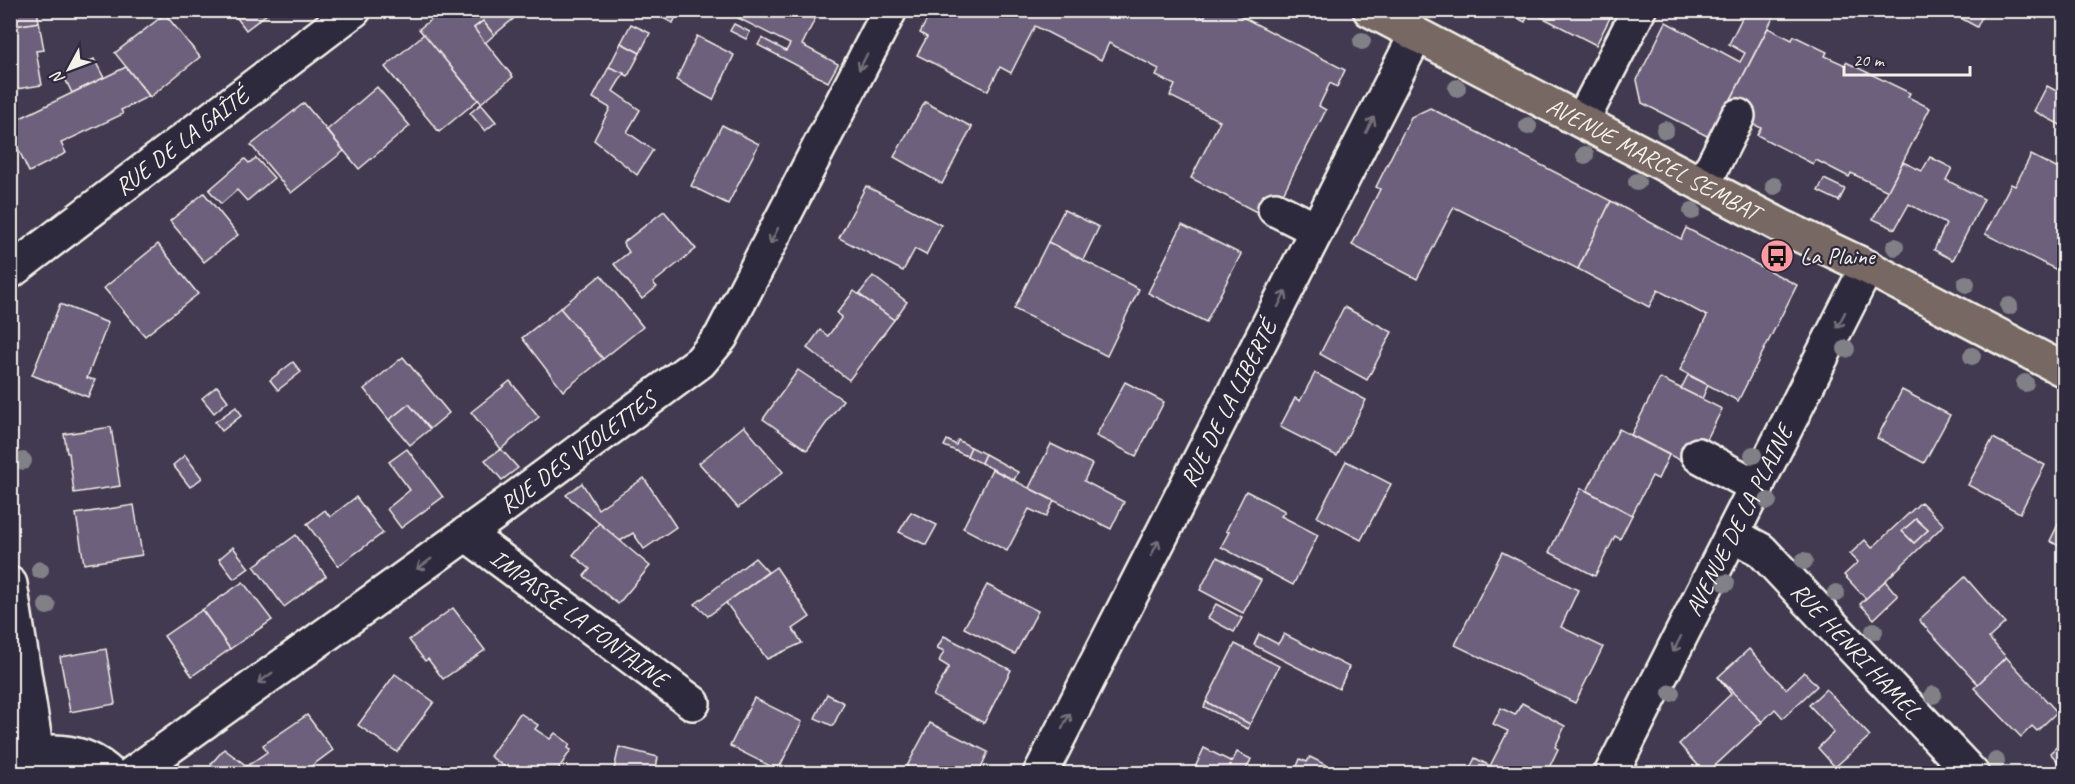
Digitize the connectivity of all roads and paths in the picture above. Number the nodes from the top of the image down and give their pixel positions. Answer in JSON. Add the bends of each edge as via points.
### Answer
{"nodes":[{"id":1,"x":354,"y":10,"type":"edge"},
{"id":2,"x":890,"y":10,"type":"edge"},
{"id":3,"x":1370,"y":10,"type":"edge"},
{"id":4,"x":1639,"y":10,"type":"edge"},
{"id":5,"x":1416,"y":35,"type":"junction"},
{"id":6,"x":1738,"y":116,"type":"dead end"},
{"id":7,"x":1582,"y":122,"type":"junction"},
{"id":8,"x":1703,"y":185,"type":"junction"},
{"id":9,"x":1275,"y":209,"type":"dead end"},
{"id":10,"x":1317,"y":230,"type":"junction"},
{"id":11,"x":1867,"y":267,"type":"junction"},
{"id":12,"x":10,"y":272,"type":"edge"},
{"id":13,"x":2064,"y":370,"type":"edge"},
{"id":14,"x":1698,"y":455,"type":"dead end"},
{"id":15,"x":1757,"y":487,"type":"junction"},
{"id":16,"x":466,"y":534,"type":"junction"},
{"id":17,"x":1733,"y":534,"type":"junction"},
{"id":18,"x":10,"y":584,"type":"edge"},
{"id":19,"x":693,"y":703,"type":"dead end"},
{"id":20,"x":24,"y":760,"type":"edge"},
{"id":21,"x":110,"y":774,"type":"edge"},
{"id":22,"x":132,"y":774,"type":"edge"},
{"id":23,"x":1040,"y":774,"type":"edge"},
{"id":24,"x":1611,"y":774,"type":"edge"},
{"id":25,"x":1972,"y":774,"type":"edge"}],
"edges":[{"from":1,"to":12,"type":"street","name":"RUE DE LA GAÎTÉ"},
{"from":2,"to":16,"type":"street","name":"RUE DES VIOLETTES","one_way":true,"via":[[721,337],[700,362]]},
{"from":3,"to":5,"type":"main road","name":"AVENUE MARCEL SEMBAT"},
{"from":4,"to":7,"type":"street"},
{"from":5,"to":7,"type":"main road","name":"AVENUE MARCEL SEMBAT"},
{"from":10,"to":5,"type":"street","name":"RUE DE LA LIBERTÉ","one_way":true},
{"from":6,"to":8,"type":"street"},
{"from":7,"to":8,"type":"main road","name":"AVENUE MARCEL SEMBAT"},
{"from":8,"to":11,"type":"main road","name":"AVENUE MARCEL SEMBAT"},
{"from":9,"to":10,"type":"street"},
{"from":23,"to":10,"type":"street","name":"RUE DE LA LIBERTÉ","one_way":true},
{"from":11,"to":13,"type":"main road","name":"AVENUE MARCEL SEMBAT"},
{"from":11,"to":15,"type":"street","name":"AVENUE DE LA PLAINE","one_way":true},
{"from":14,"to":15,"type":"street"},
{"from":15,"to":17,"type":"street","name":"AVENUE DE LA PLAINE"},
{"from":16,"to":19,"type":"street","name":"IMPASSE LA FONTAINE"},
{"from":16,"to":22,"type":"street","name":"RUE DES VIOLETTES","one_way":true},
{"from":17,"to":24,"type":"street","name":"AVENUE DE LA PLAINE","one_way":true},
{"from":17,"to":25,"type":"street","name":"RUE HENRI HAMEL","via":[[1761,550]]},
{"from":18,"to":20,"type":"street"},
{"from":20,"to":21,"type":"street","via":[[60,751],[82,756]]}]}
